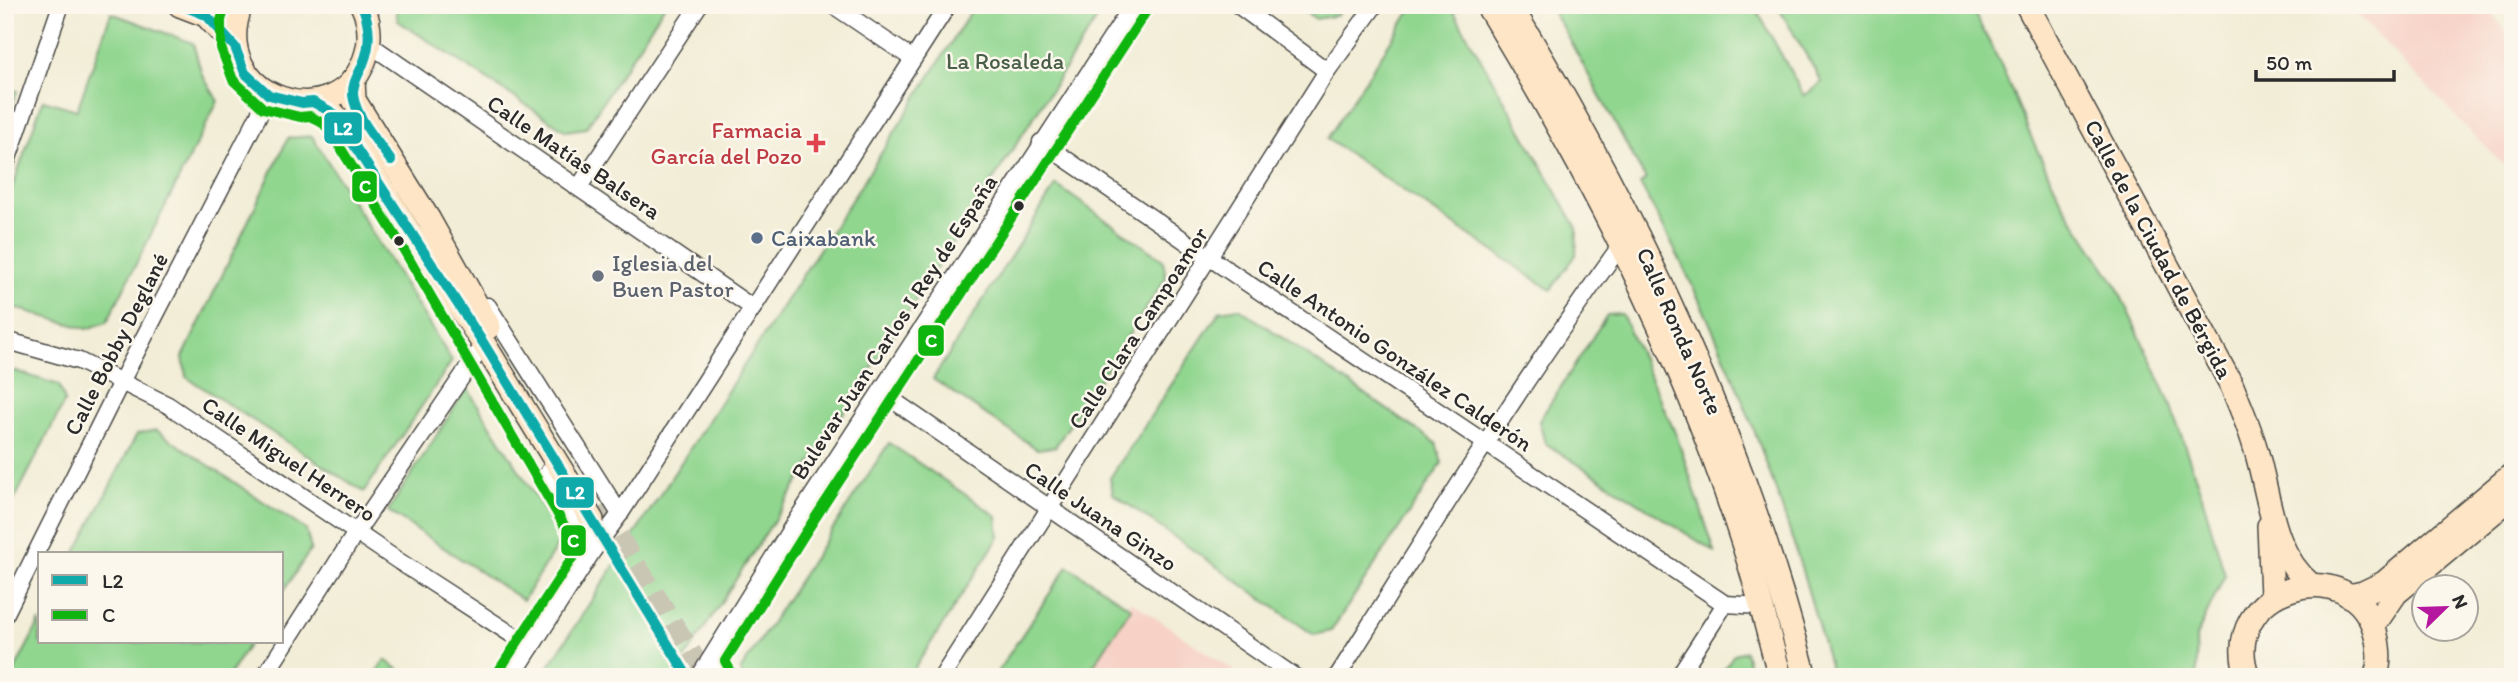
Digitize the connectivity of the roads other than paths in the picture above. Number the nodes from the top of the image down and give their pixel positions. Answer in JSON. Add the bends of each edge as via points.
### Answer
{"nodes":[{"id":1,"x":61,"y":5,"type":"edge"},
{"id":2,"x":180,"y":5,"type":"edge"},
{"id":3,"x":241,"y":5,"type":"edge"},
{"id":4,"x":362,"y":5,"type":"edge"},
{"id":5,"x":699,"y":5,"type":"edge"},
{"id":6,"x":833,"y":5,"type":"edge"},
{"id":7,"x":948,"y":5,"type":"edge"},
{"id":8,"x":1133,"y":5,"type":"edge"},
{"id":9,"x":1238,"y":5,"type":"edge"},
{"id":10,"x":1375,"y":5,"type":"edge"},
{"id":11,"x":1487,"y":5,"type":"edge"},
{"id":12,"x":1510,"y":5,"type":"edge"},
{"id":13,"x":2027,"y":5,"type":"edge"},
{"id":14,"x":369,"y":44,"type":"junction"},
{"id":15,"x":235,"y":47,"type":"junction"},
{"id":16,"x":913,"y":59,"type":"junction"},
{"id":17,"x":1327,"y":71,"type":"junction"},
{"id":18,"x":353,"y":80,"type":"junction"},
{"id":19,"x":269,"y":95,"type":"junction"},
{"id":20,"x":313,"y":102,"type":"junction"},
{"id":21,"x":1041,"y":142,"type":"junction"},
{"id":22,"x":5,"y":167,"type":"edge"},
{"id":23,"x":579,"y":187,"type":"junction"},
{"id":24,"x":410,"y":233,"type":"junction"},
{"id":25,"x":1621,"y":245,"type":"junction"},
{"id":26,"x":1210,"y":258,"type":"junction"},
{"id":27,"x":753,"y":308,"type":"junction"},
{"id":28,"x":5,"y":340,"type":"edge"},
{"id":29,"x":478,"y":353,"type":"junction"},
{"id":30,"x":121,"y":382,"type":"junction"},
{"id":31,"x":881,"y":392,"type":"junction"},
{"id":32,"x":1486,"y":444,"type":"junction"},
{"id":33,"x":2513,"y":474,"type":"edge"},
{"id":34,"x":2513,"y":495,"type":"edge"},
{"id":35,"x":2267,"y":502,"type":"junction"},
{"id":36,"x":1050,"y":509,"type":"junction"},
{"id":37,"x":604,"y":514,"type":"junction"},
{"id":38,"x":357,"y":531,"type":"junction"},
{"id":39,"x":594,"y":549,"type":"junction"},
{"id":40,"x":2311,"y":585,"type":"junction"},
{"id":41,"x":2272,"y":596,"type":"junction"},
{"id":42,"x":2349,"y":596,"type":"junction"},
{"id":43,"x":1724,"y":604,"type":"junction"},
{"id":44,"x":1761,"y":606,"type":"junction"},
{"id":45,"x":5,"y":615,"type":"edge"},
{"id":46,"x":2374,"y":625,"type":"junction"},
{"id":47,"x":531,"y":647,"type":"junction"},
{"id":48,"x":709,"y":661,"type":"junction"},
{"id":49,"x":2245,"y":674,"type":"edge"},
{"id":50,"x":264,"y":677,"type":"edge"},
{"id":51,"x":512,"y":677,"type":"edge"},
{"id":52,"x":699,"y":677,"type":"edge"},
{"id":53,"x":718,"y":677,"type":"edge"},
{"id":54,"x":942,"y":677,"type":"edge"},
{"id":55,"x":1296,"y":677,"type":"edge"},
{"id":56,"x":1337,"y":677,"type":"edge"},
{"id":57,"x":1678,"y":677,"type":"edge"},
{"id":58,"x":1780,"y":677,"type":"edge"},
{"id":59,"x":1805,"y":677,"type":"edge"},
{"id":60,"x":2375,"y":677,"type":"edge"}],
"edges":[{"from":1,"to":22,"type":"street"},
{"from":2,"to":15,"type":"street","via":[[206,15]]},
{"from":3,"to":15,"type":"street","via":[[235,22]]},
{"from":4,"to":14,"type":"street"},
{"from":5,"to":23,"type":"street"},
{"from":6,"to":16,"type":"street"},
{"from":7,"to":16,"type":"street"},
{"from":8,"to":21,"type":"street","name":"Bulevar Juan Carlos I Rey de España"},
{"from":9,"to":17,"type":"street"},
{"from":10,"to":17,"type":"street","name":"Calle Clara Campoamor"},
{"from":11,"to":25,"type":"street","name":"Calle Ronda Norte","via":[[1546,102]]},
{"from":12,"to":59,"type":"street","name":"Calle Ronda Norte","via":[[1603,167],[1703,375],[1761,533]]},
{"from":13,"to":35,"type":"street","name":"Calle de la Ciudad de Bérgida","via":[[2232,386],[2255,448]]},
{"from":14,"to":18,"type":"street"},
{"from":14,"to":23,"type":"street","name":"Calle Matías Balsera"},
{"from":15,"to":19,"type":"street","via":[[245,73]]},
{"from":16,"to":27,"type":"street"},
{"from":17,"to":26,"type":"street","name":"Calle Clara Campoamor"},
{"from":18,"to":20,"type":"street","via":[[333,96]]},
{"from":18,"to":37,"type":"street","via":[[354,100]]},
{"from":19,"to":20,"type":"street"},
{"from":19,"to":30,"type":"street","name":"Calle Bobby Deglané"},
{"from":20,"to":24,"type":"street","via":[[333,113]]},
{"from":21,"to":26,"type":"street","name":"Calle Antonio González Calderón"},
{"from":21,"to":31,"type":"street","name":"Bulevar Juan Carlos I Rey de España"},
{"from":23,"to":27,"type":"street","name":"Calle Matías Balsera"},
{"from":24,"to":29,"type":"street"},
{"from":24,"to":37,"type":"street"},
{"from":25,"to":32,"type":"street"},
{"from":25,"to":44,"type":"street","name":"Calle Ronda Norte","via":[[1706,439],[1741,534]]},
{"from":26,"to":32,"type":"street","name":"Calle Antonio González Calderón"},
{"from":26,"to":36,"type":"street","name":"Calle Clara Campoamor"},
{"from":27,"to":37,"type":"street"},
{"from":28,"to":30,"type":"street","name":"Calle Miguel Herrero","via":[[79,361]]},
{"from":29,"to":38,"type":"street"},
{"from":29,"to":39,"type":"street"},
{"from":30,"to":38,"type":"street","name":"Calle Miguel Herrero","via":[[169,405]]},
{"from":30,"to":45,"type":"street","name":"Calle Bobby Deglané"},
{"from":31,"to":36,"type":"street","name":"Calle Juana Ginzo"},
{"from":31,"to":48,"type":"street","name":"Bulevar Juan Carlos I Rey de España"},
{"from":32,"to":43,"type":"street","name":"Calle Antonio González Calderón"},
{"from":32,"to":56,"type":"street"},
{"from":33,"to":42,"type":"street","via":[[2384,583]]},
{"from":34,"to":46,"type":"street","via":[[2396,593]]},
{"from":35,"to":40,"type":"street","name":"Calle de la Ciudad de Bérgida","via":[[2290,562]]},
{"from":35,"to":41,"type":"street","name":"Calle de la Ciudad de Bérgida"},
{"from":36,"to":54,"type":"street","name":"Calle Clara Campoamor"},
{"from":36,"to":55,"type":"street","name":"Calle Juana Ginzo"},
{"from":37,"to":39,"type":"street"},
{"from":38,"to":47,"type":"street","name":"Calle Miguel Herrero"},
{"from":38,"to":50,"type":"street"},
{"from":39,"to":47,"type":"street"},
{"from":40,"to":41,"type":"street"},
{"from":40,"to":42,"type":"street","via":[[2331,587]]},
{"from":41,"to":49,"type":"street","via":[[2260,607],[2245,635]]},
{"from":42,"to":46,"type":"street"},
{"from":43,"to":44,"type":"street"},
{"from":43,"to":57,"type":"street"},
{"from":44,"to":58,"type":"street","name":"Calle Ronda Norte"},
{"from":46,"to":60,"type":"street","via":[[2379,649]]},
{"from":47,"to":51,"type":"street"},
{"from":48,"to":52,"type":"street","name":"Bulevar Juan Carlos I Rey de España"},
{"from":48,"to":53,"type":"street"}]}
